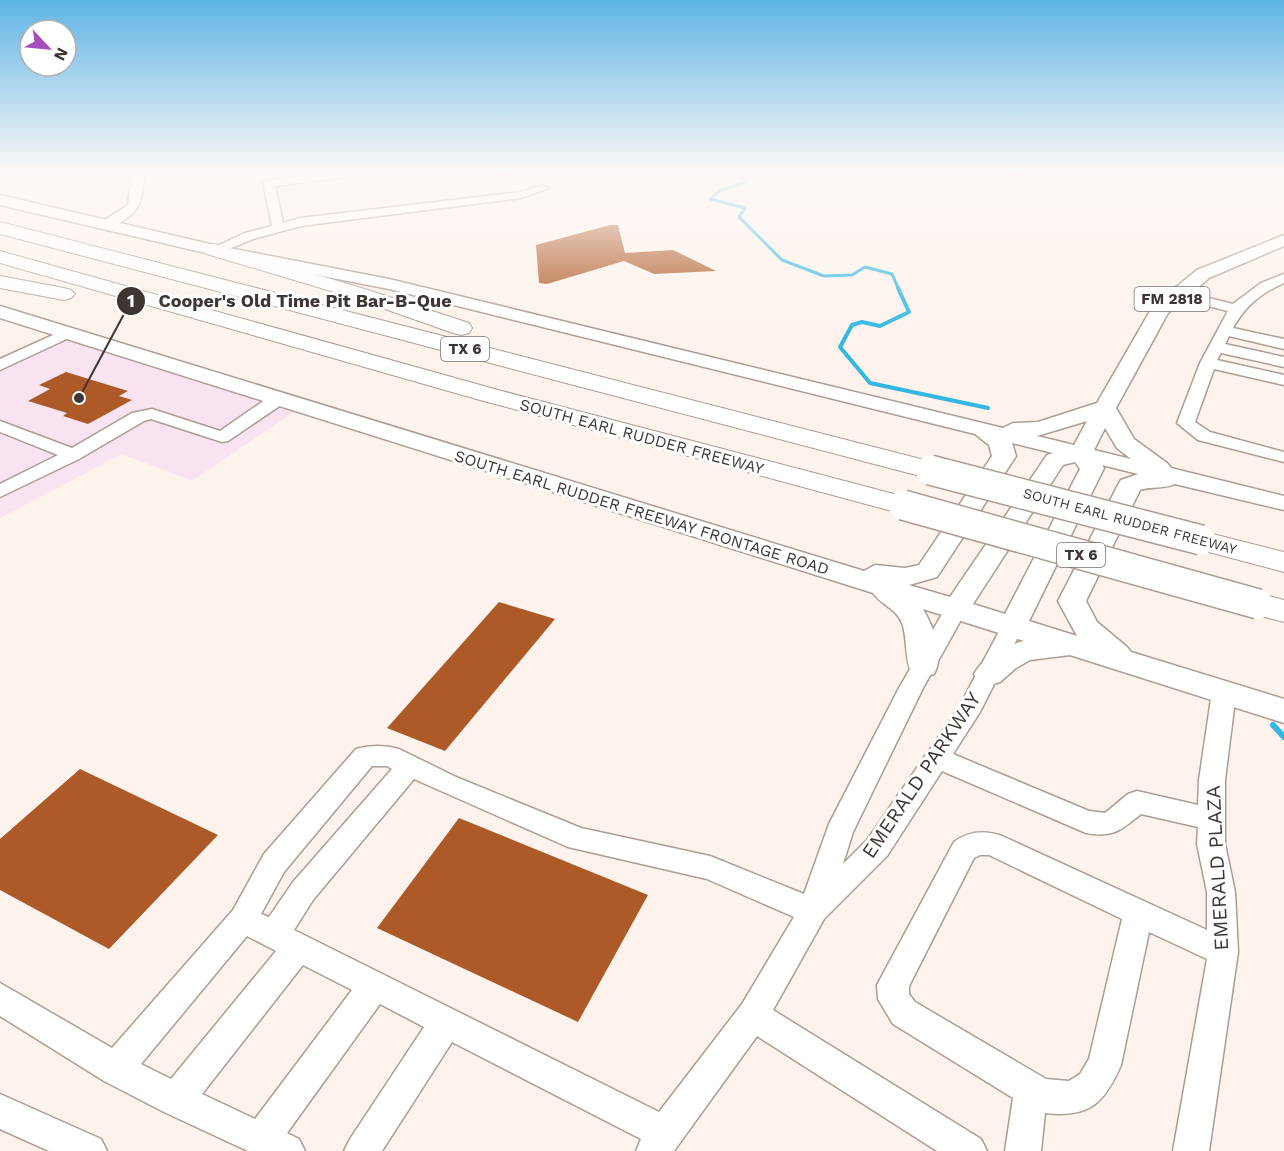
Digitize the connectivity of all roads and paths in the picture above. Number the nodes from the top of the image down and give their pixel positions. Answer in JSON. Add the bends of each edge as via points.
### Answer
{"nodes":[{"id":1,"x":112,"y":227,"type":"edge"},
{"id":2,"x":278,"y":227,"type":"edge"},
{"id":3,"x":0,"y":228,"type":"edge"},
{"id":4,"x":1284,"y":240,"type":"edge"},
{"id":5,"x":214,"y":250,"type":"junction"},
{"id":6,"x":0,"y":257,"type":"edge"},
{"id":7,"x":1284,"y":278,"type":"edge"},
{"id":8,"x":0,"y":282,"type":"edge"},
{"id":9,"x":1178,"y":294,"type":"junction"},
{"id":10,"x":1236,"y":309,"type":"junction"},
{"id":11,"x":0,"y":312,"type":"edge"},
{"id":12,"x":1225,"y":331,"type":"junction"},
{"id":13,"x":66,"y":334,"type":"junction"},
{"id":14,"x":1284,"y":344,"type":"edge"},
{"id":15,"x":1216,"y":347,"type":"junction"},
{"id":16,"x":1284,"y":362,"type":"edge"},
{"id":17,"x":1208,"y":363,"type":"junction"},
{"id":18,"x":0,"y":365,"type":"edge"},
{"id":19,"x":1284,"y":380,"type":"edge"},
{"id":20,"x":489,"y":395,"type":"junction"},
{"id":21,"x":278,"y":399,"type":"junction"},
{"id":22,"x":1105,"y":408,"type":"junction"},
{"id":23,"x":709,"y":412,"type":"junction"},
{"id":24,"x":0,"y":426,"type":"edge"},
{"id":25,"x":979,"y":429,"type":"junction"},
{"id":26,"x":222,"y":437,"type":"junction"},
{"id":27,"x":244,"y":444,"type":"dead end"},
{"id":28,"x":1080,"y":453,"type":"junction"},
{"id":29,"x":73,"y":455,"type":"junction"},
{"id":30,"x":1284,"y":457,"type":"edge"},
{"id":31,"x":1180,"y":478,"type":"junction"},
{"id":32,"x":0,"y":491,"type":"edge"},
{"id":33,"x":1284,"y":503,"type":"edge"},
{"id":34,"x":1284,"y":562,"type":"edge"},
{"id":35,"x":826,"y":568,"type":"junction"},
{"id":36,"x":855,"y":578,"type":"junction"},
{"id":37,"x":1271,"y":607,"type":"edge"},
{"id":38,"x":956,"y":609,"type":"junction"},
{"id":39,"x":1012,"y":627,"type":"junction"},
{"id":40,"x":1087,"y":650,"type":"junction"},
{"id":41,"x":1125,"y":662,"type":"junction"},
{"id":42,"x":923,"y":666,"type":"junction"},
{"id":43,"x":989,"y":674,"type":"junction"},
{"id":44,"x":1224,"y":692,"type":"junction"},
{"id":45,"x":1284,"y":711,"type":"edge"},
{"id":46,"x":937,"y":758,"type":"junction"},
{"id":47,"x":410,"y":766,"type":"junction"},
{"id":48,"x":1212,"y":819,"type":"junction"},
{"id":49,"x":813,"y":911,"type":"junction"},
{"id":50,"x":1138,"y":912,"type":"junction"},
{"id":51,"x":243,"y":919,"type":"junction"},
{"id":52,"x":286,"y":942,"type":"junction"},
{"id":53,"x":1223,"y":952,"type":"junction"},
{"id":54,"x":375,"y":985,"type":"junction"},
{"id":55,"x":0,"y":998,"type":"edge"},
{"id":56,"x":753,"y":1015,"type":"junction"},
{"id":57,"x":446,"y":1022,"type":"junction"},
{"id":58,"x":116,"y":1069,"type":"junction"},
{"id":59,"x":1031,"y":1090,"type":"junction"},
{"id":60,"x":177,"y":1100,"type":"junction"},
{"id":61,"x":0,"y":1111,"type":"edge"},
{"id":62,"x":659,"y":1142,"type":"edge"},
{"id":63,"x":274,"y":1145,"type":"edge"},
{"id":64,"x":89,"y":1151,"type":"edge"},
{"id":65,"x":362,"y":1151,"type":"edge"},
{"id":66,"x":969,"y":1151,"type":"edge"},
{"id":67,"x":1023,"y":1151,"type":"edge"},
{"id":68,"x":1191,"y":1151,"type":"edge"}],
"edges":[{"from":1,"to":5,"type":"main road"},
{"from":2,"to":5,"type":"street"},
{"from":3,"to":23,"type":"highway","name":"SOUTH EARL RUDDER FREEWAY","number":"TX 6"},
{"from":4,"to":9,"type":"main road","number":"FM 2818","via":[[1218,266]]},
{"from":5,"to":23,"type":"highway","via":[[361,294]]},
{"from":5,"to":25,"type":"main road","via":[[389,284]]},
{"from":6,"to":20,"type":"highway","name":"SOUTH EARL RUDDER FREEWAY","number":"TX 6"},
{"from":7,"to":10,"type":"street","via":[[1266,286]]},
{"from":8,"to":20,"type":"highway","via":[[62,293],[436,386]]},
{"from":9,"to":10,"type":"street"},
{"from":9,"to":22,"type":"main road","number":"FM 2818","via":[[1160,310]]},
{"from":10,"to":12,"type":"street"},
{"from":11,"to":13,"type":"main road","name":"SOUTH EARL RUDDER FREEWAY FRONTAGE ROAD"},
{"from":12,"to":14,"type":"street"},
{"from":12,"to":15,"type":"street"},
{"from":13,"to":18,"type":"street"},
{"from":13,"to":21,"type":"main road","name":"SOUTH EARL RUDDER FREEWAY FRONTAGE ROAD"},
{"from":15,"to":16,"type":"street"},
{"from":15,"to":17,"type":"street"},
{"from":17,"to":19,"type":"street"},
{"from":17,"to":30,"type":"street","via":[[1186,423],[1204,436]]},
{"from":20,"to":37,"type":"highway","name":"SOUTH EARL RUDDER FREEWAY","number":"TX 6","bridge":true},
{"from":21,"to":26,"type":"street"},
{"from":21,"to":35,"type":"main road","name":"SOUTH EARL RUDDER FREEWAY FRONTAGE ROAD"},
{"from":22,"to":25,"type":"main road","via":[[1040,429]]},
{"from":22,"to":28,"type":"main road","number":"FM 2818"},
{"from":22,"to":31,"type":"main road","via":[[1125,443]]},
{"from":23,"to":34,"type":"highway","name":"SOUTH EARL RUDDER FREEWAY","number":"TX 6","bridge":true},
{"from":24,"to":29,"type":"street"},
{"from":25,"to":28,"type":"main road"},
{"from":25,"to":35,"type":"main road","via":[[1000,442],[1004,456],[928,571],[905,577]]},
{"from":26,"to":27,"type":"street"},
{"from":26,"to":29,"type":"street","via":[[152,414],[138,417]]},
{"from":28,"to":31,"type":"main road"},
{"from":28,"to":38,"type":"main road","via":[[1055,460]]},
{"from":28,"to":39,"type":"main road","via":[[1092,468]]},
{"from":29,"to":32,"type":"street"},
{"from":31,"to":33,"type":"main road"},
{"from":31,"to":41,"type":"main road","via":[[1148,479],[1130,485],[1072,601],[1086,628]]},
{"from":35,"to":36,"type":"main road","name":"SOUTH EARL RUDDER FREEWAY FRONTAGE ROAD"},
{"from":36,"to":38,"type":"main road","name":"SOUTH EARL RUDDER FREEWAY FRONTAGE ROAD"},
{"from":36,"to":42,"type":"main road","via":[[899,598],[923,639]]},
{"from":38,"to":39,"type":"main road","name":"SOUTH EARL RUDDER FREEWAY FRONTAGE ROAD"},
{"from":38,"to":42,"type":"street","name":"EMERALD PARKWAY"},
{"from":39,"to":40,"type":"main road","name":"SOUTH EARL RUDDER FREEWAY FRONTAGE ROAD"},
{"from":39,"to":43,"type":"street","name":"EMERALD PARKWAY"},
{"from":40,"to":41,"type":"main road","name":"SOUTH EARL RUDDER FREEWAY FRONTAGE ROAD"},
{"from":40,"to":43,"type":"main road","via":[[1032,647],[1007,658]]},
{"from":41,"to":44,"type":"main road","name":"SOUTH EARL RUDDER FREEWAY FRONTAGE ROAD"},
{"from":42,"to":49,"type":"street","name":"EMERALD PARKWAY","via":[[839,832]]},
{"from":43,"to":46,"type":"street","name":"EMERALD PARKWAY"},
{"from":44,"to":45,"type":"main road","name":"SOUTH EARL RUDDER FREEWAY FRONTAGE ROAD"},
{"from":44,"to":48,"type":"street","name":"EMERALD PLAZA","via":[[1212,780]]},
{"from":46,"to":48,"type":"street","via":[[1086,822],[1101,825],[1119,819],[1137,802]]},
{"from":46,"to":49,"type":"street","name":"EMERALD PARKWAY","via":[[877,848]]},
{"from":47,"to":49,"type":"street","via":[[578,839],[710,868]]},
{"from":47,"to":51,"type":"street","via":[[390,756],[365,756],[274,862]]},
{"from":47,"to":52,"type":"street","via":[[303,891]]},
{"from":48,"to":53,"type":"street","name":"EMERALD PLAZA"},
{"from":49,"to":56,"type":"street","name":"EMERALD PARKWAY"},
{"from":50,"to":53,"type":"street"},
{"from":50,"to":59,"type":"street","via":[[1104,1065],[1092,1086],[1074,1098],[1046,1096]]},
{"from":50,"to":59,"type":"street","via":[[992,844],[970,845],[964,850],[893,985],[894,999],[904,1013]]},
{"from":51,"to":52,"type":"street"},
{"from":51,"to":58,"type":"street"},
{"from":52,"to":54,"type":"street"},
{"from":52,"to":60,"type":"street"},
{"from":53,"to":68,"type":"street","name":"EMERALD PLAZA"},
{"from":54,"to":57,"type":"street"},
{"from":54,"to":63,"type":"street"},
{"from":55,"to":58,"type":"street"},
{"from":56,"to":62,"type":"street","name":"EMERALD PARKWAY"},
{"from":56,"to":66,"type":"street"},
{"from":57,"to":62,"type":"street"},
{"from":57,"to":65,"type":"street"},
{"from":58,"to":60,"type":"street"},
{"from":59,"to":67,"type":"street"},
{"from":60,"to":63,"type":"street"},
{"from":61,"to":64,"type":"street"}]}
